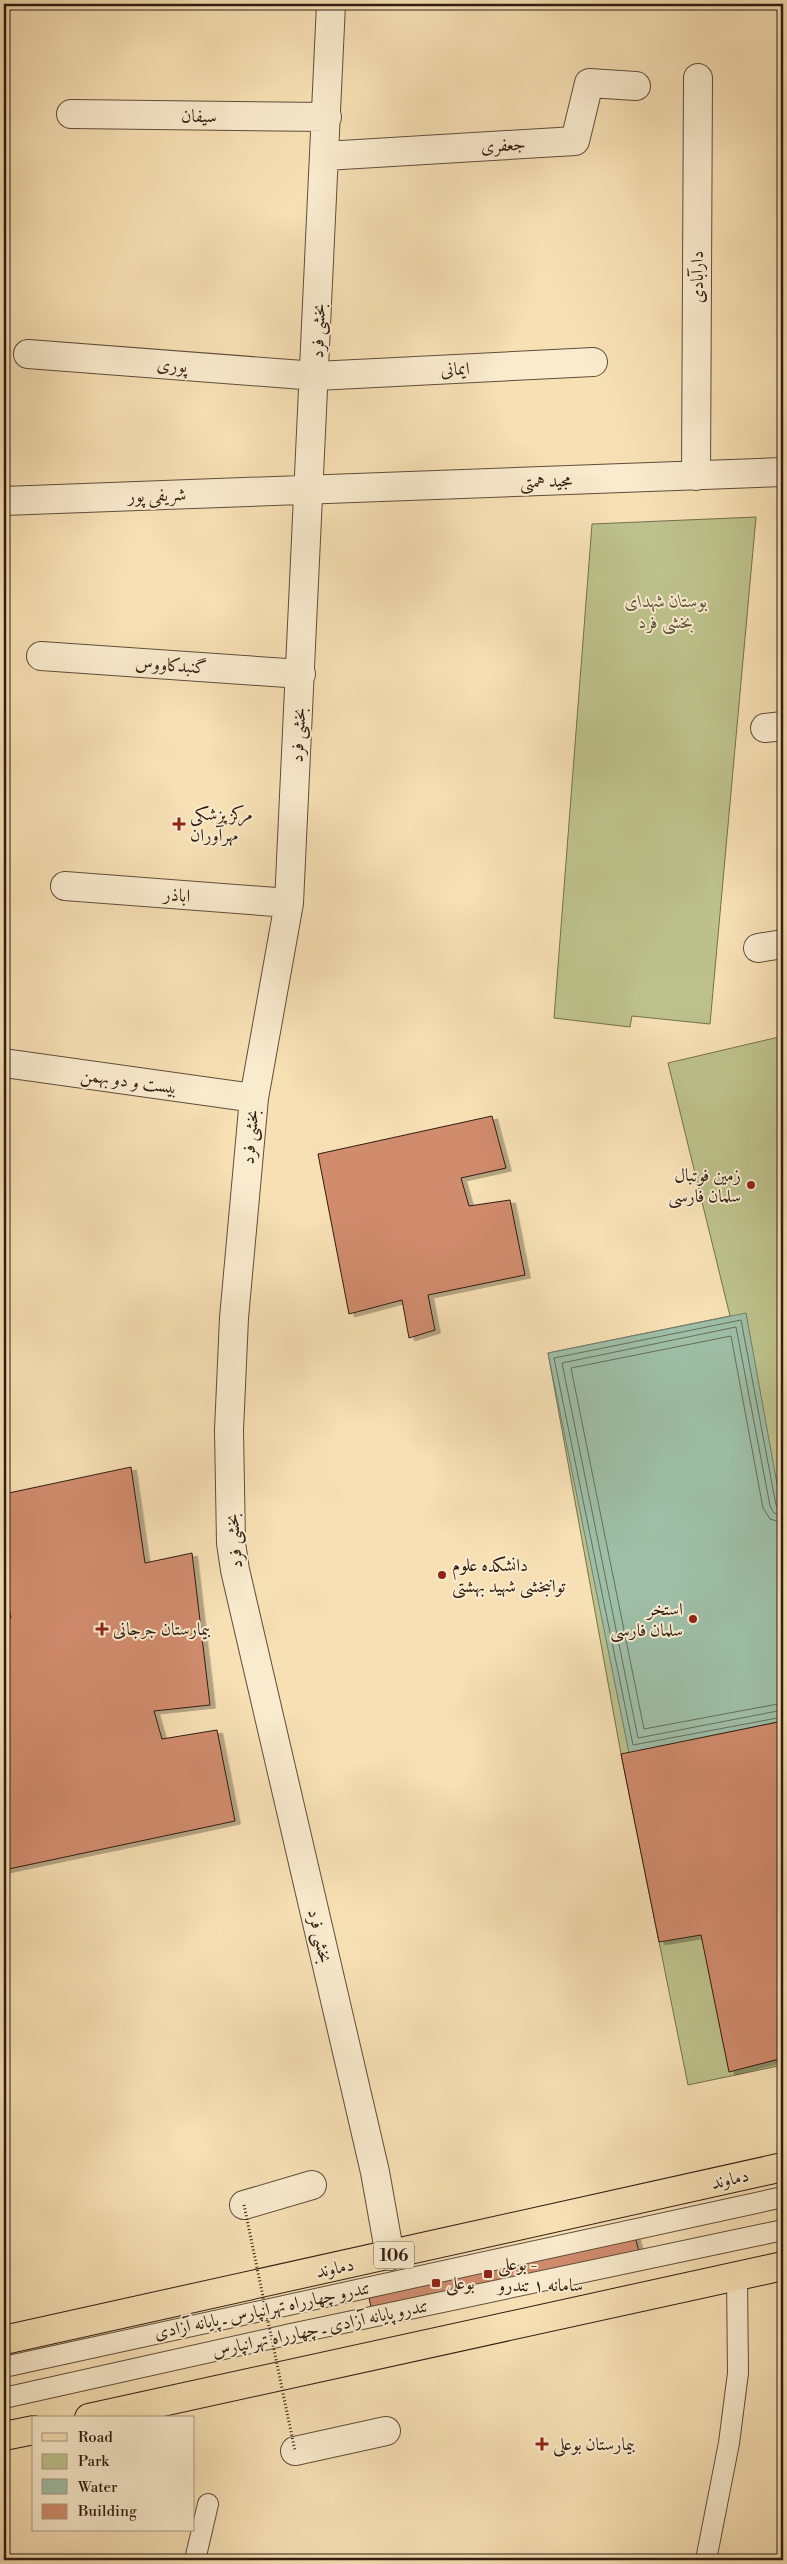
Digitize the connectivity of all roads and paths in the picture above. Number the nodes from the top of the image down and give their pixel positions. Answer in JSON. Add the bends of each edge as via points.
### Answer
{"nodes":[{"id":1,"x":332,"y":4,"type":"edge"},
{"id":2,"x":698,"y":78,"type":"dead end"},
{"id":3,"x":636,"y":86,"type":"dead end"},
{"id":4,"x":71,"y":114,"type":"dead end"},
{"id":5,"x":327,"y":117,"type":"junction"},
{"id":6,"x":325,"y":156,"type":"junction"},
{"id":7,"x":28,"y":354,"type":"dead end"},
{"id":8,"x":594,"y":362,"type":"dead end"},
{"id":9,"x":316,"y":376,"type":"junction"},
{"id":10,"x":783,"y":472,"type":"edge"},
{"id":11,"x":696,"y":476,"type":"junction"},
{"id":12,"x":310,"y":490,"type":"junction"},
{"id":13,"x":4,"y":501,"type":"edge"},
{"id":14,"x":40,"y":656,"type":"dead end"},
{"id":15,"x":301,"y":674,"type":"junction"},
{"id":16,"x":65,"y":886,"type":"dead end"},
{"id":17,"x":289,"y":903,"type":"junction"},
{"id":18,"x":4,"y":1063,"type":"edge"},
{"id":19,"x":254,"y":1098,"type":"junction"},
{"id":20,"x":783,"y":2167,"type":"edge"},
{"id":21,"x":312,"y":2185,"type":"dead end"},
{"id":22,"x":783,"y":2197,"type":"edge"},
{"id":23,"x":244,"y":2205,"type":"joint"},
{"id":24,"x":783,"y":2230,"type":"edge"},
{"id":25,"x":390,"y":2256,"type":"junction"},
{"id":26,"x":783,"y":2266,"type":"edge"},
{"id":27,"x":737,"y":2276,"type":"junction"},
{"id":28,"x":4,"y":2340,"type":"edge"},
{"id":29,"x":4,"y":2367,"type":"edge"},
{"id":30,"x":4,"y":2398,"type":"edge"},
{"id":31,"x":98,"y":2416,"type":"edge"},
{"id":32,"x":32,"y":2430,"type":"edge"},
{"id":33,"x":386,"y":2431,"type":"dead end"},
{"id":34,"x":4,"y":2436,"type":"edge"},
{"id":35,"x":295,"y":2451,"type":"joint"},
{"id":36,"x":208,"y":2504,"type":"dead end"},
{"id":37,"x":195,"y":2560,"type":"edge"},
{"id":38,"x":706,"y":2560,"type":"edge"}],
"edges":[{"from":1,"to":5,"type":"street","name":"بخشی فرد"},
{"from":2,"to":11,"type":"street","name":"دارآبادی"},
{"from":3,"to":6,"type":"street","name":"جعفری","via":[[589,84],[575,141]]},
{"from":4,"to":5,"type":"street","name":"سیفان"},
{"from":5,"to":6,"type":"street","name":"بخشی فرد"},
{"from":6,"to":9,"type":"street","name":"بخشی فرد"},
{"from":7,"to":9,"type":"street","name":"پوری"},
{"from":8,"to":9,"type":"street","name":"ایمانی"},
{"from":9,"to":12,"type":"street","name":"بخشی فرد"},
{"from":10,"to":11,"type":"street","name":"مجید همتی"},
{"from":11,"to":12,"type":"street","name":"مجید همتی"},
{"from":12,"to":13,"type":"street","name":"شریفی پور"},
{"from":12,"to":15,"type":"street","name":"بخشی فرد"},
{"from":14,"to":15,"type":"street","name":"گنبدکاووس"},
{"from":15,"to":17,"type":"street","name":"بخشی فرد"},
{"from":16,"to":17,"type":"street","name":"اباذر"},
{"from":17,"to":19,"type":"street","name":"بخشی فرد"},
{"from":18,"to":19,"type":"street","name":"بیست و دو بهمن"},
{"from":19,"to":25,"type":"street","name":"بخشی فرد","via":[[234,1318],[229,1430],[231,1543],[375,2172]]},
{"from":20,"to":25,"type":"main road","name":"دماوند","number":"106"},
{"from":21,"to":23,"type":"street"},
{"from":22,"to":29,"type":"lane","name":"تندرو چهارراه تهرانپارس ـ پایانه آزادی"},
{"from":23,"to":35,"type":"path","bridge":true},
{"from":24,"to":30,"type":"lane","name":"تندرو پایانه آزادی ـ چهارراه تهرانپارس"},
{"from":25,"to":28,"type":"main road","name":"دماوند","number":"106"},
{"from":26,"to":27,"type":"main road"},
{"from":27,"to":31,"type":"main road"},
{"from":27,"to":38,"type":"lane","via":[[738,2374],[729,2442]]},
{"from":32,"to":34,"type":"main road"},
{"from":33,"to":35,"type":"street"},
{"from":36,"to":37,"type":"lane"}]}
